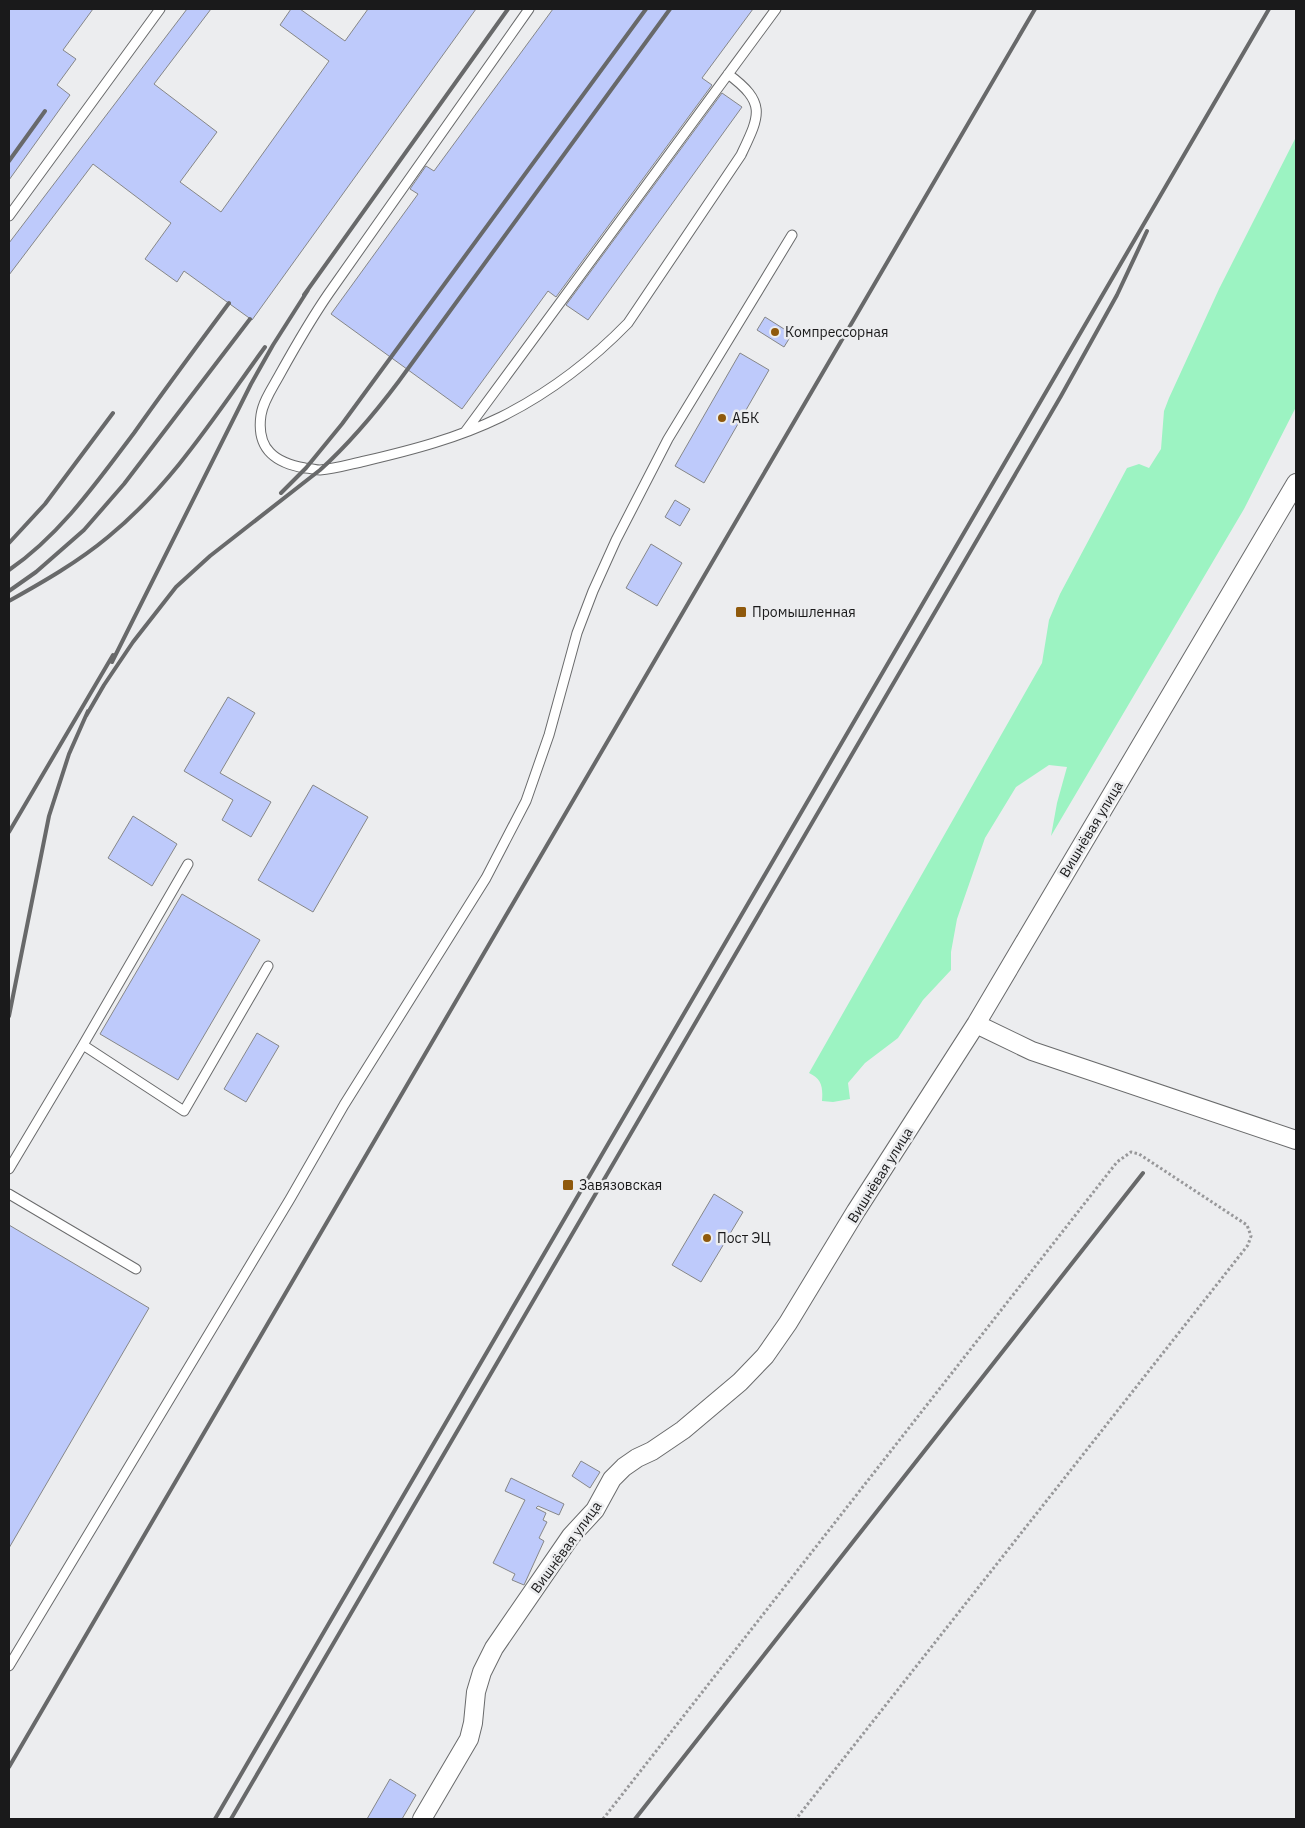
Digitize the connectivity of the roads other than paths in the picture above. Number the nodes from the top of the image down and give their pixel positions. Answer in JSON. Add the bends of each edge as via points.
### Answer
{"nodes":[{"id":1,"x":160,"y":9,"type":"edge"},
{"id":2,"x":529,"y":9,"type":"edge"},
{"id":3,"x":776,"y":9,"type":"edge"},
{"id":4,"x":728,"y":74,"type":"junction"},
{"id":5,"x":9,"y":216,"type":"edge"},
{"id":6,"x":792,"y":235,"type":"dead end"},
{"id":7,"x":465,"y":432,"type":"junction"},
{"id":8,"x":1296,"y":483,"type":"edge"},
{"id":9,"x":188,"y":864,"type":"dead end"},
{"id":10,"x":268,"y":966,"type":"dead end"},
{"id":11,"x":976,"y":1024,"type":"junction"},
{"id":12,"x":83,"y":1045,"type":"junction"},
{"id":13,"x":1296,"y":1140,"type":"edge"},
{"id":14,"x":9,"y":1169,"type":"edge"},
{"id":15,"x":9,"y":1194,"type":"edge"},
{"id":16,"x":136,"y":1269,"type":"dead end"},
{"id":17,"x":9,"y":1666,"type":"edge"},
{"id":18,"x":422,"y":1819,"type":"edge"}],
"edges":[{"from":1,"to":5,"type":"lane"},
{"from":2,"to":7,"type":"lane","via":[[313,316],[261,415],[263,440],[273,456],[291,466],[320,470],[418,449]]},
{"from":3,"to":4,"type":"lane"},
{"from":4,"to":7,"type":"lane"},
{"from":4,"to":7,"type":"lane","via":[[754,98],[757,114],[750,136],[741,155],[628,323],[576,371],[501,417]]},
{"from":6,"to":17,"type":"lane","via":[[668,439],[616,540],[578,632],[533,783],[486,878],[344,1105]]},
{"from":8,"to":11,"type":"street","name":"Вишнёвая улица"},
{"from":9,"to":12,"type":"lane"},
{"from":10,"to":12,"type":"lane","via":[[184,1111]]},
{"from":11,"to":13,"type":"street","via":[[1032,1051]]},
{"from":11,"to":18,"type":"street","name":"Вишнёвая улица","via":[[765,1356],[740,1382],[683,1430],[624,1467],[612,1479],[595,1510],[554,1559],[494,1648],[476,1692],[469,1738]]},
{"from":12,"to":14,"type":"lane"},
{"from":15,"to":16,"type":"lane"}]}
